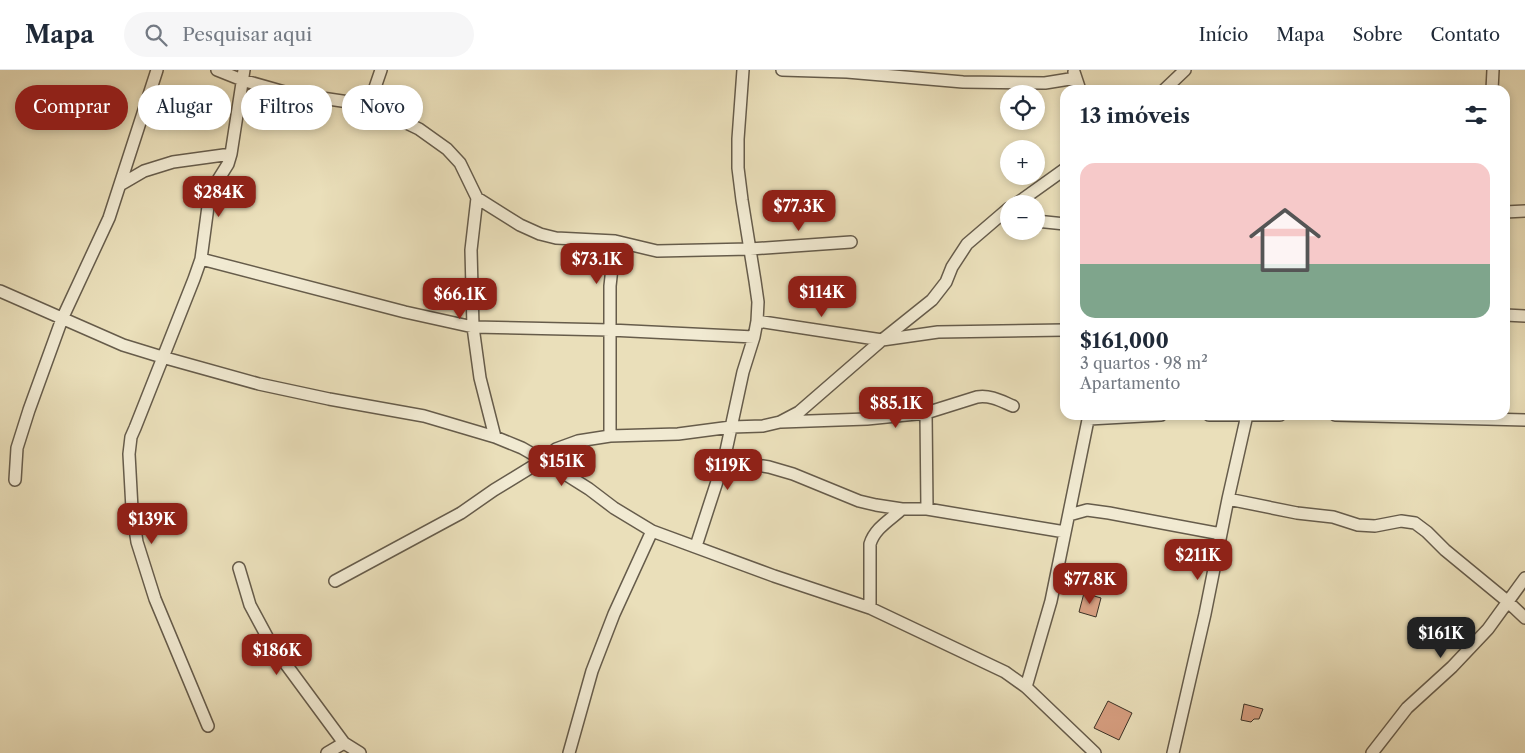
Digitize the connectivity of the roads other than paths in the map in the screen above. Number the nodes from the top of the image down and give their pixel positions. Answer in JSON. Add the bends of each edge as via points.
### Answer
{"nodes":[{"id":1,"x":157,"y":70,"type":"edge"},
{"id":2,"x":217,"y":70,"type":"edge"},
{"id":3,"x":381,"y":70,"type":"edge"},
{"id":4,"x":744,"y":70,"type":"edge"},
{"id":5,"x":782,"y":70,"type":"edge"},
{"id":6,"x":1185,"y":70,"type":"edge"},
{"id":7,"x":1493,"y":70,"type":"edge"},
{"id":8,"x":1075,"y":74,"type":"edge"},
{"id":9,"x":243,"y":75,"type":"edge"},
{"id":10,"x":376,"y":85,"type":"edge"},
{"id":11,"x":1169,"y":85,"type":"edge"},
{"id":12,"x":1492,"y":85,"type":"edge"},
{"id":13,"x":342,"y":101,"type":"edge"},
{"id":14,"x":420,"y":130,"type":"edge"},
{"id":15,"x":231,"y":154,"type":"junction"},
{"id":16,"x":1060,"y":173,"type":"edge"},
{"id":17,"x":120,"y":185,"type":"junction"},
{"id":18,"x":1029,"y":195,"type":"edge"},
{"id":19,"x":477,"y":198,"type":"junction"},
{"id":20,"x":1525,"y":211,"type":"edge"},
{"id":21,"x":1510,"y":212,"type":"edge"},
{"id":22,"x":1000,"y":218,"type":"edge"},
{"id":23,"x":1045,"y":222,"type":"edge"},
{"id":24,"x":1060,"y":223,"type":"edge"},
{"id":25,"x":615,"y":241,"type":"junction"},
{"id":26,"x":851,"y":242,"type":"dead end"},
{"id":27,"x":750,"y":249,"type":"junction"},
{"id":28,"x":201,"y":259,"type":"junction"},
{"id":29,"x":0,"y":291,"type":"edge"},
{"id":30,"x":1510,"y":315,"type":"edge"},
{"id":31,"x":1525,"y":316,"type":"edge"},
{"id":32,"x":62,"y":319,"type":"junction"},
{"id":33,"x":757,"y":321,"type":"junction"},
{"id":34,"x":473,"y":327,"type":"junction"},
{"id":35,"x":610,"y":330,"type":"junction"},
{"id":36,"x":1060,"y":330,"type":"edge"},
{"id":37,"x":754,"y":337,"type":"junction"},
{"id":38,"x":882,"y":340,"type":"junction"},
{"id":39,"x":162,"y":357,"type":"junction"},
{"id":40,"x":1013,"y":406,"type":"dead end"},
{"id":41,"x":926,"y":413,"type":"junction"},
{"id":42,"x":1088,"y":420,"type":"edge"},
{"id":43,"x":1246,"y":420,"type":"edge"},
{"id":44,"x":1510,"y":420,"type":"edge"},
{"id":45,"x":1525,"y":420,"type":"edge"},
{"id":46,"x":780,"y":422,"type":"junction"},
{"id":47,"x":732,"y":427,"type":"junction"},
{"id":48,"x":610,"y":436,"type":"junction"},
{"id":49,"x":495,"y":438,"type":"junction"},
{"id":50,"x":543,"y":460,"type":"junction"},
{"id":51,"x":724,"y":460,"type":"junction"},
{"id":52,"x":15,"y":480,"type":"dead end"},
{"id":53,"x":1073,"y":498,"type":"junction"},
{"id":54,"x":1228,"y":498,"type":"junction"},
{"id":55,"x":902,"y":509,"type":"junction"},
{"id":56,"x":927,"y":509,"type":"junction"},
{"id":57,"x":1087,"y":510,"type":"junction"},
{"id":58,"x":1069,"y":515,"type":"junction"},
{"id":59,"x":652,"y":531,"type":"junction"},
{"id":60,"x":1065,"y":532,"type":"junction"},
{"id":61,"x":1221,"y":534,"type":"junction"},
{"id":62,"x":696,"y":546,"type":"junction"},
{"id":63,"x":239,"y":568,"type":"dead end"},
{"id":64,"x":1525,"y":578,"type":"edge"},
{"id":65,"x":335,"y":581,"type":"dead end"},
{"id":66,"x":1507,"y":600,"type":"junction"},
{"id":67,"x":870,"y":608,"type":"junction"},
{"id":68,"x":1525,"y":618,"type":"edge"},
{"id":69,"x":1026,"y":688,"type":"junction"},
{"id":70,"x":208,"y":726,"type":"dead end"},
{"id":71,"x":344,"y":743,"type":"junction"},
{"id":72,"x":327,"y":753,"type":"edge"},
{"id":73,"x":360,"y":753,"type":"edge"},
{"id":74,"x":568,"y":753,"type":"edge"},
{"id":75,"x":1095,"y":753,"type":"edge"},
{"id":76,"x":1172,"y":753,"type":"edge"},
{"id":77,"x":1372,"y":753,"type":"edge"}],
"edges":[{"from":1,"to":17,"type":"street"},
{"from":2,"to":9,"type":"street"},
{"from":3,"to":10,"type":"street"},
{"from":4,"to":27,"type":"street","via":[[738,168]]},
{"from":5,"to":8,"type":"street","via":[[963,82],[1045,83]]},
{"from":6,"to":11,"type":"street"},
{"from":7,"to":12,"type":"street"},
{"from":9,"to":13,"type":"street","via":[[288,93]]},
{"from":9,"to":15,"type":"street"},
{"from":14,"to":19,"type":"street","via":[[460,163]]},
{"from":15,"to":17,"type":"street","via":[[173,162],[144,171]]},
{"from":15,"to":28,"type":"street","via":[[209,199]]},
{"from":16,"to":18,"type":"street"},
{"from":17,"to":32,"type":"street"},
{"from":19,"to":25,"type":"street","via":[[540,234]]},
{"from":19,"to":34,"type":"street","via":[[472,250]]},
{"from":20,"to":21,"type":"street"},
{"from":22,"to":38,"type":"street","via":[[967,244],[932,300]]},
{"from":23,"to":24,"type":"street"},
{"from":25,"to":27,"type":"street","via":[[657,251]]},
{"from":25,"to":35,"type":"street"},
{"from":26,"to":27,"type":"street"},
{"from":27,"to":33,"type":"street","via":[[757,295]]},
{"from":28,"to":34,"type":"street"},
{"from":28,"to":39,"type":"street"},
{"from":29,"to":32,"type":"street"},
{"from":30,"to":31,"type":"street"},
{"from":32,"to":39,"type":"street","via":[[123,345]]},
{"from":32,"to":52,"type":"street","via":[[17,448]]},
{"from":33,"to":37,"type":"street"},
{"from":33,"to":38,"type":"street"},
{"from":34,"to":35,"type":"street"},
{"from":34,"to":49,"type":"street","via":[[480,378]]},
{"from":35,"to":37,"type":"street"},
{"from":35,"to":48,"type":"street"},
{"from":36,"to":38,"type":"street","via":[[938,332]]},
{"from":37,"to":47,"type":"street"},
{"from":38,"to":46,"type":"street","via":[[799,412]]},
{"from":39,"to":49,"type":"street","via":[[276,388],[424,416]]},
{"from":39,"to":70,"type":"street","via":[[131,437],[132,509],[137,542],[155,599]]},
{"from":40,"to":41,"type":"street","via":[[985,396]]},
{"from":41,"to":46,"type":"street"},
{"from":41,"to":56,"type":"street"},
{"from":42,"to":53,"type":"street"},
{"from":43,"to":54,"type":"street"},
{"from":44,"to":45,"type":"street"},
{"from":46,"to":47,"type":"street"},
{"from":47,"to":48,"type":"street","via":[[678,434]]},
{"from":47,"to":51,"type":"street"},
{"from":48,"to":50,"type":"street","via":[[578,441],[556,449]]},
{"from":49,"to":50,"type":"street"},
{"from":50,"to":59,"type":"street"},
{"from":50,"to":65,"type":"street","via":[[461,513]]},
{"from":51,"to":55,"type":"street","via":[[769,467],[860,501]]},
{"from":51,"to":62,"type":"street"},
{"from":53,"to":57,"type":"street"},
{"from":53,"to":58,"type":"street"},
{"from":54,"to":61,"type":"street"},
{"from":54,"to":66,"type":"street","via":[[1333,517],[1358,525],[1415,523]]},
{"from":55,"to":56,"type":"street"},
{"from":55,"to":67,"type":"street","via":[[872,537]]},
{"from":56,"to":60,"type":"street"},
{"from":57,"to":58,"type":"street"},
{"from":57,"to":61,"type":"street"},
{"from":58,"to":60,"type":"street"},
{"from":59,"to":62,"type":"street"},
{"from":59,"to":74,"type":"street","via":[[592,671]]},
{"from":60,"to":69,"type":"street","via":[[1051,601]]},
{"from":61,"to":76,"type":"street"},
{"from":62,"to":67,"type":"street"},
{"from":63,"to":71,"type":"street","via":[[250,605],[271,644]]},
{"from":64,"to":66,"type":"street"},
{"from":66,"to":68,"type":"street"},
{"from":66,"to":77,"type":"street","via":[[1488,629],[1407,708]]},
{"from":67,"to":69,"type":"street","via":[[1005,672]]},
{"from":69,"to":75,"type":"street"},
{"from":71,"to":72,"type":"street"},
{"from":71,"to":73,"type":"street"}]}
